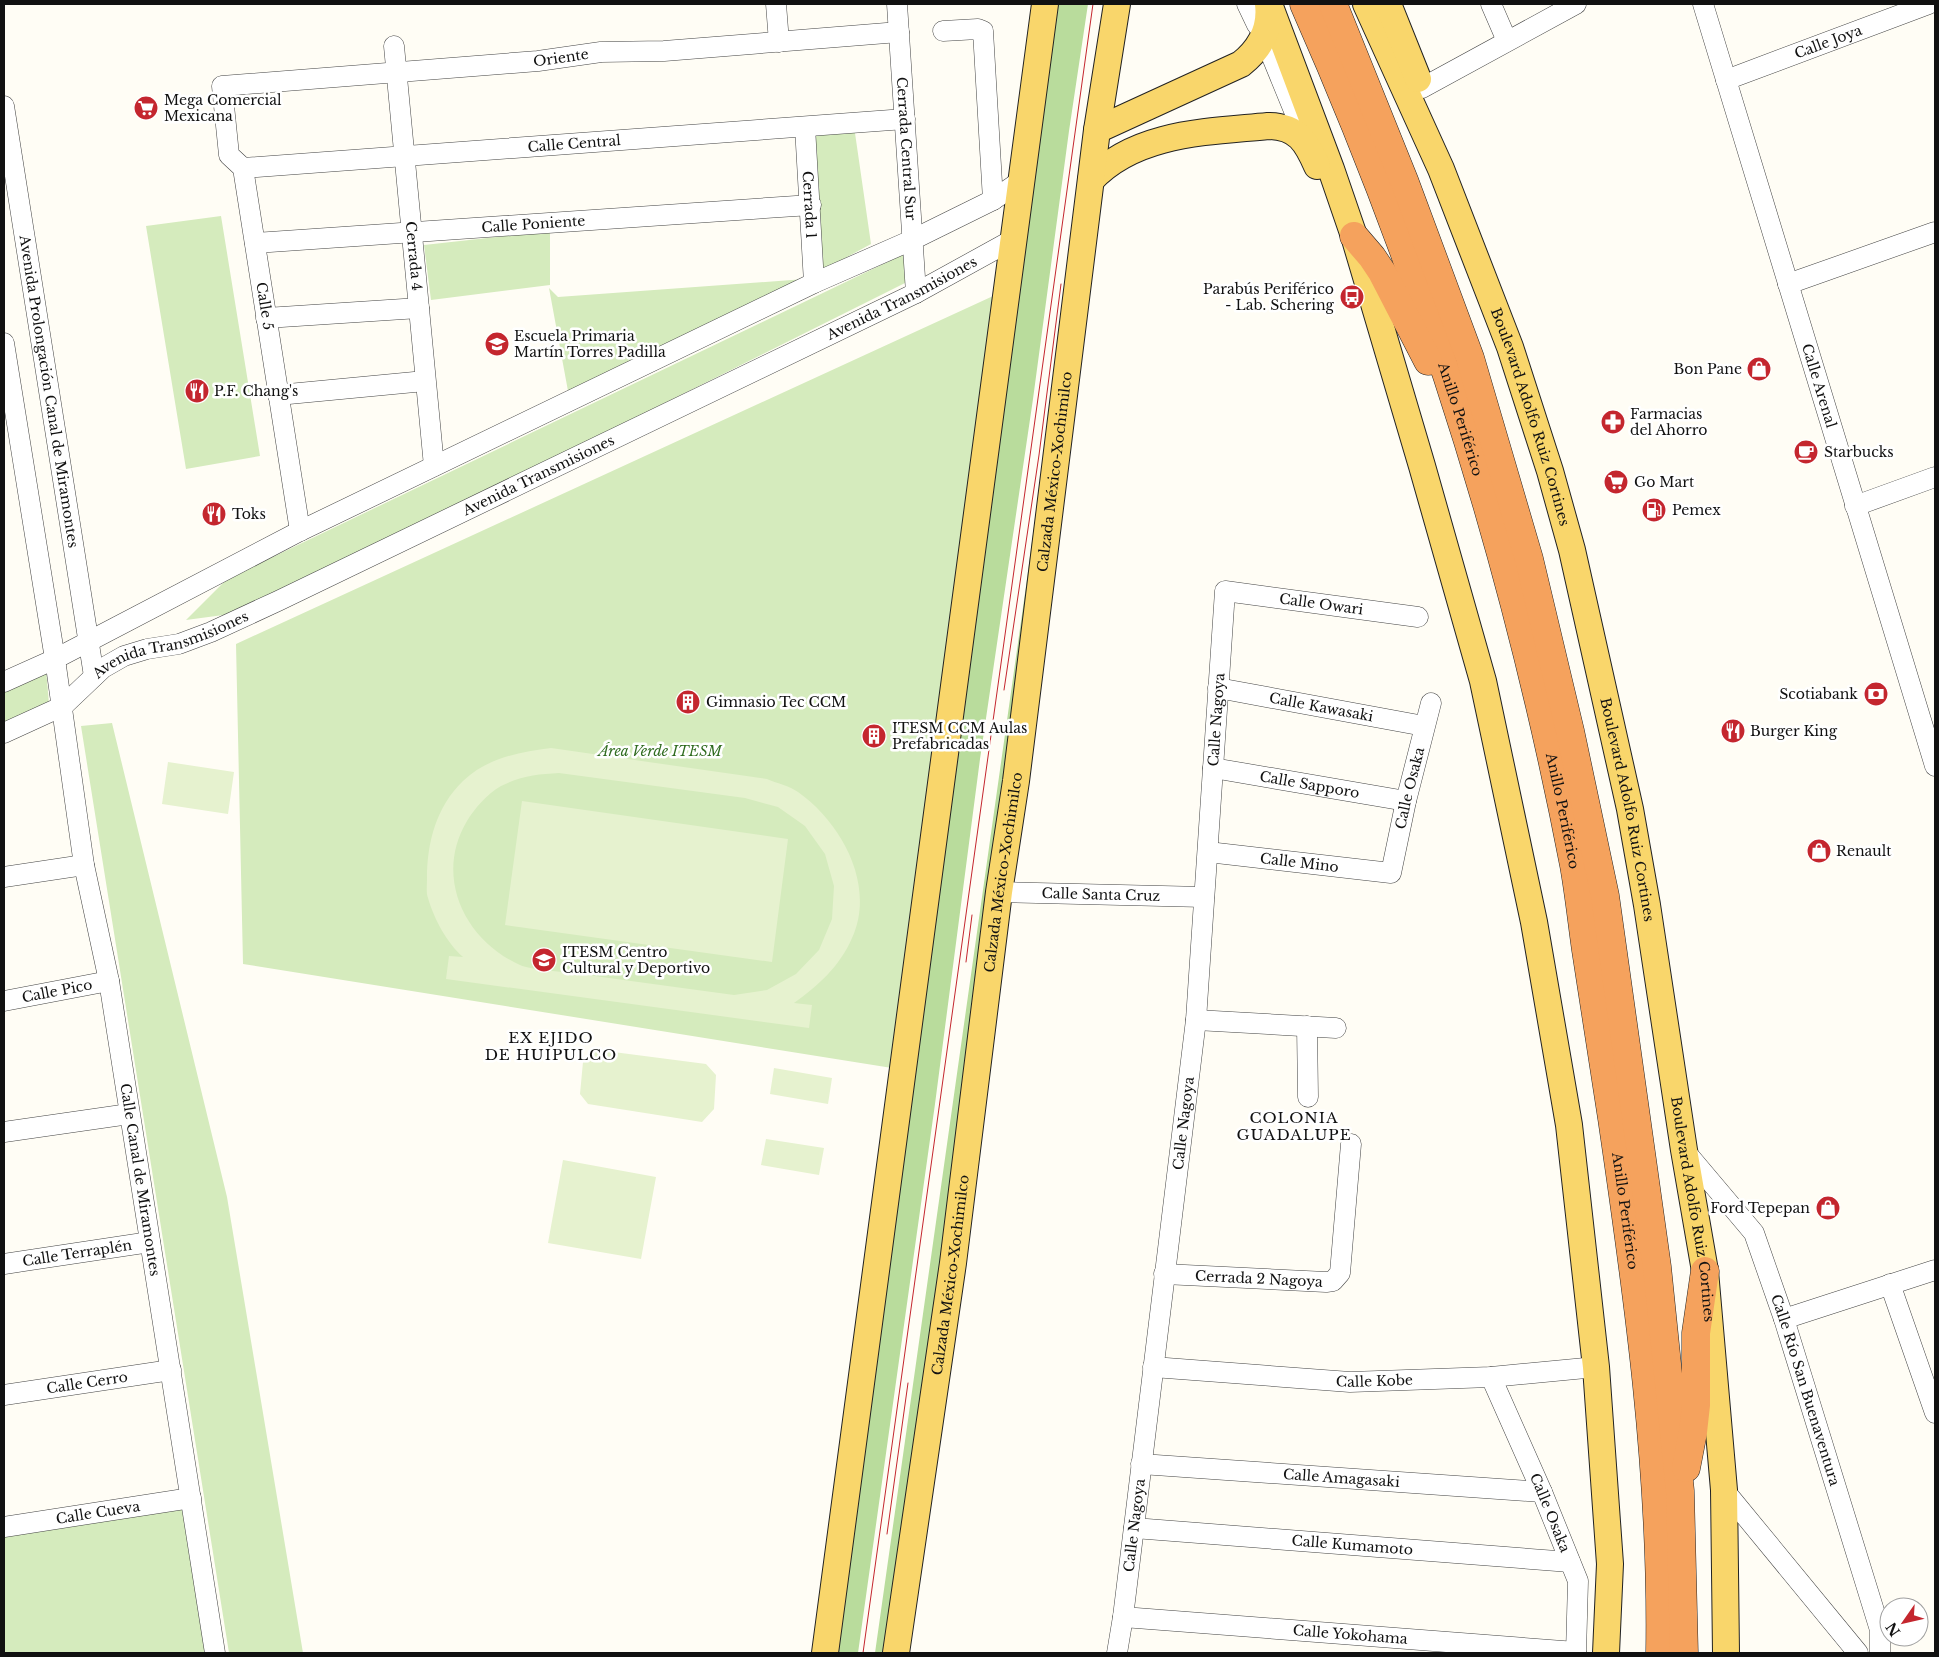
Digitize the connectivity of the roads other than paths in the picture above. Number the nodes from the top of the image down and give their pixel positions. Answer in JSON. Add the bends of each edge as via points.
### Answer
{"nodes":[{"id":1,"x":776,"y":4,"type":"edge"},
{"id":2,"x":897,"y":4,"type":"edge"},
{"id":3,"x":1045,"y":4,"type":"edge"},
{"id":4,"x":1117,"y":4,"type":"edge"},
{"id":5,"x":1247,"y":4,"type":"edge"},
{"id":6,"x":1304,"y":4,"type":"edge"},
{"id":7,"x":1333,"y":4,"type":"edge"},
{"id":8,"x":1366,"y":4,"type":"edge"},
{"id":9,"x":1388,"y":4,"type":"edge"},
{"id":10,"x":1491,"y":4,"type":"edge"},
{"id":11,"x":1576,"y":4,"type":"edge"},
{"id":12,"x":1703,"y":4,"type":"edge"},
{"id":13,"x":1929,"y":4,"type":"edge"},
{"id":14,"x":1265,"y":11,"type":"edge"},
{"id":15,"x":943,"y":31,"type":"dead end"},
{"id":16,"x":899,"y":32,"type":"junction"},
{"id":17,"x":1507,"y":41,"type":"junction"},
{"id":18,"x":779,"y":42,"type":"junction"},
{"id":19,"x":1337,"y":45,"type":"junction"},
{"id":20,"x":394,"y":46,"type":"dead end"},
{"id":21,"x":1270,"y":52,"type":"dead end"},
{"id":22,"x":396,"y":72,"type":"junction"},
{"id":23,"x":1726,"y":80,"type":"junction"},
{"id":24,"x":222,"y":86,"type":"joint"},
{"id":25,"x":1422,"y":88,"type":"junction"},
{"id":26,"x":4,"y":106,"type":"edge"},
{"id":27,"x":906,"y":119,"type":"junction"},
{"id":28,"x":805,"y":126,"type":"junction"},
{"id":29,"x":1097,"y":130,"type":"junction"},
{"id":30,"x":1309,"y":147,"type":"junction"},
{"id":31,"x":404,"y":156,"type":"junction"},
{"id":32,"x":243,"y":168,"type":"junction"},
{"id":33,"x":1441,"y":169,"type":"junction"},
{"id":34,"x":1022,"y":180,"type":"junction"},
{"id":35,"x":1091,"y":180,"type":"junction"},
{"id":36,"x":993,"y":200,"type":"junction"},
{"id":37,"x":810,"y":205,"type":"junction"},
{"id":38,"x":1345,"y":209,"type":"junction"},
{"id":39,"x":411,"y":232,"type":"junction"},
{"id":40,"x":1935,"y":232,"type":"edge"},
{"id":41,"x":1354,"y":236,"type":"junction"},
{"id":42,"x":1014,"y":239,"type":"junction"},
{"id":43,"x":912,"y":240,"type":"junction"},
{"id":44,"x":255,"y":243,"type":"junction"},
{"id":45,"x":814,"y":283,"type":"junction"},
{"id":46,"x":1788,"y":284,"type":"junction"},
{"id":47,"x":916,"y":292,"type":"junction"},
{"id":48,"x":419,"y":308,"type":"junction"},
{"id":49,"x":266,"y":318,"type":"junction"},
{"id":50,"x":4,"y":343,"type":"edge"},
{"id":51,"x":426,"y":381,"type":"junction"},
{"id":52,"x":278,"y":395,"type":"junction"},
{"id":53,"x":1455,"y":403,"type":"junction"},
{"id":54,"x":434,"y":466,"type":"junction"},
{"id":55,"x":1935,"y":477,"type":"edge"},
{"id":56,"x":1855,"y":506,"type":"junction"},
{"id":57,"x":300,"y":531,"type":"junction"},
{"id":58,"x":1225,"y":591,"type":"joint"},
{"id":59,"x":142,"y":614,"type":"junction"},
{"id":60,"x":1418,"y":617,"type":"dead end"},
{"id":61,"x":89,"y":642,"type":"junction"},
{"id":62,"x":159,"y":647,"type":"junction"},
{"id":63,"x":56,"y":659,"type":"junction"},
{"id":64,"x":94,"y":676,"type":"junction"},
{"id":65,"x":4,"y":682,"type":"edge"},
{"id":66,"x":1218,"y":688,"type":"junction"},
{"id":67,"x":1431,"y":703,"type":"dead end"},
{"id":68,"x":63,"y":706,"type":"junction"},
{"id":69,"x":1928,"y":712,"type":"edge"},
{"id":70,"x":1424,"y":726,"type":"junction"},
{"id":71,"x":4,"y":733,"type":"edge"},
{"id":72,"x":1935,"y":766,"type":"edge"},
{"id":73,"x":1213,"y":768,"type":"junction"},
{"id":74,"x":1406,"y":801,"type":"junction"},
{"id":75,"x":1208,"y":852,"type":"junction"},
{"id":76,"x":84,"y":865,"type":"junction"},
{"id":77,"x":1391,"y":873,"type":"joint"},
{"id":78,"x":4,"y":877,"type":"edge"},
{"id":79,"x":999,"y":892,"type":"junction"},
{"id":80,"x":1204,"y":896,"type":"junction"},
{"id":81,"x":109,"y":981,"type":"junction"},
{"id":82,"x":4,"y":1001,"type":"edge"},
{"id":83,"x":1196,"y":1020,"type":"junction"},
{"id":84,"x":1307,"y":1026,"type":"junction"},
{"id":85,"x":1336,"y":1028,"type":"dead end"},
{"id":86,"x":1308,"y":1097,"type":"dead end"},
{"id":87,"x":129,"y":1114,"type":"junction"},
{"id":88,"x":4,"y":1132,"type":"edge"},
{"id":89,"x":1351,"y":1144,"type":"dead end"},
{"id":90,"x":1684,"y":1150,"type":"junction"},
{"id":91,"x":150,"y":1242,"type":"junction"},
{"id":92,"x":4,"y":1264,"type":"edge"},
{"id":93,"x":1935,"y":1270,"type":"edge"},
{"id":94,"x":1705,"y":1272,"type":"junction"},
{"id":95,"x":1164,"y":1274,"type":"junction"},
{"id":96,"x":1890,"y":1284,"type":"junction"},
{"id":97,"x":1784,"y":1319,"type":"junction"},
{"id":98,"x":1153,"y":1367,"type":"junction"},
{"id":99,"x":1596,"y":1367,"type":"junction"},
{"id":100,"x":170,"y":1370,"type":"junction"},
{"id":101,"x":1491,"y":1377,"type":"junction"},
{"id":102,"x":4,"y":1395,"type":"edge"},
{"id":103,"x":1935,"y":1413,"type":"edge"},
{"id":104,"x":1141,"y":1464,"type":"junction"},
{"id":105,"x":1724,"y":1490,"type":"junction"},
{"id":106,"x":1680,"y":1491,"type":"junction"},
{"id":107,"x":1542,"y":1492,"type":"junction"},
{"id":108,"x":191,"y":1498,"type":"junction"},
{"id":109,"x":4,"y":1527,"type":"edge"},
{"id":110,"x":1134,"y":1528,"type":"junction"},
{"id":111,"x":1570,"y":1562,"type":"junction"},
{"id":112,"x":1123,"y":1618,"type":"junction"},
{"id":113,"x":1576,"y":1652,"type":"edge"},
{"id":114,"x":216,"y":1653,"type":"edge"},
{"id":115,"x":825,"y":1653,"type":"edge"},
{"id":116,"x":896,"y":1653,"type":"edge"},
{"id":117,"x":1117,"y":1653,"type":"edge"},
{"id":118,"x":1606,"y":1653,"type":"edge"},
{"id":119,"x":1660,"y":1653,"type":"edge"},
{"id":120,"x":1684,"y":1653,"type":"edge"},
{"id":121,"x":1726,"y":1653,"type":"edge"},
{"id":122,"x":1858,"y":1653,"type":"edge"},
{"id":123,"x":1880,"y":1653,"type":"edge"}],
"edges":[{"from":1,"to":18,"type":"street"},
{"from":2,"to":16,"type":"street","name":"Cerrada Central Sur"},
{"from":3,"to":34,"type":"main road"},
{"from":4,"to":29,"type":"main road","name":"Calzada México-Xochimilco"},
{"from":5,"to":14,"type":"street"},
{"from":6,"to":19,"type":"highway","name":"Anillo Periférico"},
{"from":7,"to":19,"type":"highway","name":"Anillo Periférico"},
{"from":8,"to":33,"type":"main road","name":"Boulevard Adolfo Ruiz Cortines"},
{"from":9,"to":25,"type":"main road"},
{"from":10,"to":17,"type":"street"},
{"from":11,"to":17,"type":"street"},
{"from":12,"to":23,"type":"street","name":"Calle Arenal"},
{"from":13,"to":23,"type":"street","name":"Calle Joya"},
{"from":14,"to":29,"type":"main road","via":[[1268,22],[1261,42],[1249,58],[1233,69]]},
{"from":14,"to":38,"type":"main road","via":[[1293,66]]},
{"from":15,"to":36,"type":"street","via":[[978,28],[983,31]]},
{"from":16,"to":18,"type":"street","name":"Oriente"},
{"from":16,"to":27,"type":"street","name":"Cerrada Central Sur"},
{"from":17,"to":25,"type":"street"},
{"from":18,"to":22,"type":"street","name":"Oriente","via":[[664,51],[601,52],[538,61]]},
{"from":19,"to":53,"type":"highway","name":"Anillo Periférico","via":[[1384,199]]},
{"from":19,"to":106,"type":"highway","name":"Anillo Periférico","via":[[1406,183],[1470,358],[1529,559],[1570,730],[1605,896],[1657,1267]]},
{"from":20,"to":22,"type":"street","name":"Cerrada 4"},
{"from":21,"to":30,"type":"street"},
{"from":22,"to":24,"type":"street","name":"Oriente"},
{"from":22,"to":31,"type":"street","name":"Cerrada 4"},
{"from":23,"to":46,"type":"street","name":"Calle Arenal"},
{"from":24,"to":32,"type":"street","name":"Calle 5","via":[[229,155]]},
{"from":25,"to":33,"type":"main road"},
{"from":26,"to":61,"type":"street","name":"Avenida Prolongación Canal de Miramontes"},
{"from":27,"to":28,"type":"street","name":"Calle Central"},
{"from":27,"to":43,"type":"street","name":"Cerrada Central Sur"},
{"from":28,"to":31,"type":"street","name":"Calle Central"},
{"from":28,"to":37,"type":"street","name":"Cerrada 1"},
{"from":29,"to":35,"type":"main road","name":"Calzada México-Xochimilco"},
{"from":30,"to":35,"type":"main road","via":[[1297,134],[1276,126],[1180,135],[1123,156]]},
{"from":30,"to":38,"type":"main road","via":[[1320,172]]},
{"from":31,"to":32,"type":"street","name":"Calle Central"},
{"from":31,"to":39,"type":"street","name":"Cerrada 4"},
{"from":32,"to":44,"type":"street","name":"Calle 5"},
{"from":33,"to":90,"type":"main road","name":"Boulevard Adolfo Ruiz Cortines","via":[[1510,347],[1572,550],[1630,809]]},
{"from":34,"to":36,"type":"street"},
{"from":34,"to":42,"type":"main road"},
{"from":35,"to":79,"type":"main road","name":"Calzada México-Xochimilco","via":[[1016,781]]},
{"from":36,"to":43,"type":"street"},
{"from":37,"to":39,"type":"street","name":"Calle Poniente"},
{"from":37,"to":45,"type":"street","name":"Cerrada 1"},
{"from":38,"to":41,"type":"main road"},
{"from":39,"to":44,"type":"street","name":"Calle Poniente"},
{"from":39,"to":48,"type":"street","name":"Cerrada 4"},
{"from":40,"to":46,"type":"street"},
{"from":41,"to":53,"type":"highway","via":[[1382,272],[1418,344]]},
{"from":41,"to":99,"type":"main road","via":[[1483,682],[1534,922],[1569,1126]]},
{"from":42,"to":47,"type":"street","name":"Avenida Transmisiones"},
{"from":42,"to":115,"type":"main road"},
{"from":43,"to":45,"type":"street"},
{"from":43,"to":47,"type":"street","name":"Cerrada Central Sur"},
{"from":44,"to":49,"type":"street","name":"Calle 5"},
{"from":45,"to":54,"type":"street"},
{"from":46,"to":56,"type":"street","name":"Calle Arenal"},
{"from":47,"to":62,"type":"street","name":"Avenida Transmisiones","via":[[278,602],[211,632],[179,644]]},
{"from":48,"to":49,"type":"street"},
{"from":48,"to":51,"type":"street","name":"Cerrada 4"},
{"from":49,"to":52,"type":"street","name":"Calle 5"},
{"from":50,"to":63,"type":"street"},
{"from":51,"to":52,"type":"street"},
{"from":51,"to":54,"type":"street","name":"Cerrada 4"},
{"from":52,"to":57,"type":"street","name":"Calle 5"},
{"from":53,"to":119,"type":"highway","name":"Anillo Periférico","via":[[1515,607],[1574,870],[1641,1333],[1659,1548]]},
{"from":54,"to":57,"type":"street"},
{"from":55,"to":56,"type":"street"},
{"from":56,"to":69,"type":"street","name":"Calle Arenal"},
{"from":57,"to":59,"type":"street"},
{"from":58,"to":60,"type":"street","name":"Calle Owari"},
{"from":58,"to":66,"type":"street","name":"Calle Nagoya"},
{"from":59,"to":61,"type":"street"},
{"from":59,"to":62,"type":"street","via":[[140,625],[144,637]]},
{"from":61,"to":63,"type":"street"},
{"from":61,"to":64,"type":"street","name":"Avenida Prolongación Canal de Miramontes"},
{"from":62,"to":64,"type":"street","name":"Avenida Transmisiones","via":[[124,656]]},
{"from":63,"to":65,"type":"street"},
{"from":63,"to":68,"type":"street"},
{"from":64,"to":68,"type":"street","name":"Avenida Transmisiones"},
{"from":66,"to":70,"type":"street","name":"Calle Kawasaki"},
{"from":66,"to":73,"type":"street","name":"Calle Nagoya"},
{"from":67,"to":70,"type":"street","name":"Calle Osaka"},
{"from":68,"to":71,"type":"street","name":"Avenida Transmisiones"},
{"from":68,"to":76,"type":"street","name":"Calle Canal de Miramontes"},
{"from":69,"to":72,"type":"street","name":"Calle Arenal"},
{"from":70,"to":74,"type":"street","name":"Calle Osaka"},
{"from":73,"to":74,"type":"street","name":"Calle Sapporo"},
{"from":73,"to":75,"type":"street","name":"Calle Nagoya"},
{"from":74,"to":77,"type":"street","name":"Calle Osaka"},
{"from":75,"to":77,"type":"street","name":"Calle Mino"},
{"from":75,"to":80,"type":"street","name":"Calle Nagoya"},
{"from":76,"to":78,"type":"street"},
{"from":76,"to":81,"type":"street","name":"Calle Canal de Miramontes"},
{"from":79,"to":80,"type":"street","name":"Calle Santa Cruz"},
{"from":79,"to":116,"type":"main road","name":"Calzada México-Xochimilco","via":[[953,1262]]},
{"from":80,"to":83,"type":"street","name":"Calle Nagoya"},
{"from":81,"to":82,"type":"street","name":"Calle Pico"},
{"from":81,"to":87,"type":"street","name":"Calle Canal de Miramontes"},
{"from":83,"to":84,"type":"street"},
{"from":83,"to":95,"type":"street","name":"Calle Nagoya"},
{"from":84,"to":85,"type":"street"},
{"from":84,"to":86,"type":"street"},
{"from":87,"to":88,"type":"street"},
{"from":87,"to":91,"type":"street","name":"Calle Canal de Miramontes"},
{"from":89,"to":95,"type":"street","name":"Cerrada 2 Nagoya","via":[[1338,1278],[1326,1282]]},
{"from":90,"to":94,"type":"main road","name":"Boulevard Adolfo Ruiz Cortines"},
{"from":90,"to":97,"type":"street","name":"Calle Río San Buenaventura","via":[[1754,1233]]},
{"from":91,"to":92,"type":"street","name":"Calle Terraplén"},
{"from":91,"to":100,"type":"street","name":"Calle Canal de Miramontes"},
{"from":93,"to":96,"type":"street"},
{"from":94,"to":105,"type":"main road","name":"Boulevard Adolfo Ruiz Cortines"},
{"from":94,"to":106,"type":"highway","via":[[1696,1332],[1693,1432]]},
{"from":95,"to":98,"type":"street","name":"Calle Nagoya"},
{"from":96,"to":97,"type":"street"},
{"from":96,"to":103,"type":"street"},
{"from":97,"to":123,"type":"street","name":"Calle Río San Buenaventura","via":[[1880,1630]]},
{"from":98,"to":101,"type":"street","name":"Calle Kobe","via":[[1350,1382]]},
{"from":98,"to":104,"type":"street","name":"Calle Nagoya"},
{"from":99,"to":101,"type":"street","name":"Calle Kobe"},
{"from":99,"to":118,"type":"main road","via":[[1610,1564]]},
{"from":100,"to":102,"type":"street","name":"Calle Cerro"},
{"from":100,"to":108,"type":"street","name":"Calle Canal de Miramontes"},
{"from":101,"to":107,"type":"street","name":"Calle Osaka"},
{"from":104,"to":107,"type":"street","name":"Calle Amagasaki"},
{"from":104,"to":110,"type":"street","name":"Calle Nagoya"},
{"from":105,"to":121,"type":"main road","name":"Boulevard Adolfo Ruiz Cortines"},
{"from":105,"to":122,"type":"street"},
{"from":106,"to":120,"type":"highway","name":"Anillo Periférico"},
{"from":107,"to":111,"type":"street","name":"Calle Osaka"},
{"from":108,"to":109,"type":"street","name":"Calle Cueva"},
{"from":108,"to":114,"type":"street","name":"Calle Canal de Miramontes"},
{"from":110,"to":111,"type":"street","name":"Calle Kumamoto"},
{"from":110,"to":112,"type":"street","name":"Calle Nagoya"},
{"from":111,"to":113,"type":"street","name":"Calle Osaka","via":[[1578,1581]]},
{"from":112,"to":113,"type":"street","name":"Calle Yokohama"},
{"from":112,"to":117,"type":"street","name":"Calle Nagoya"}]}
